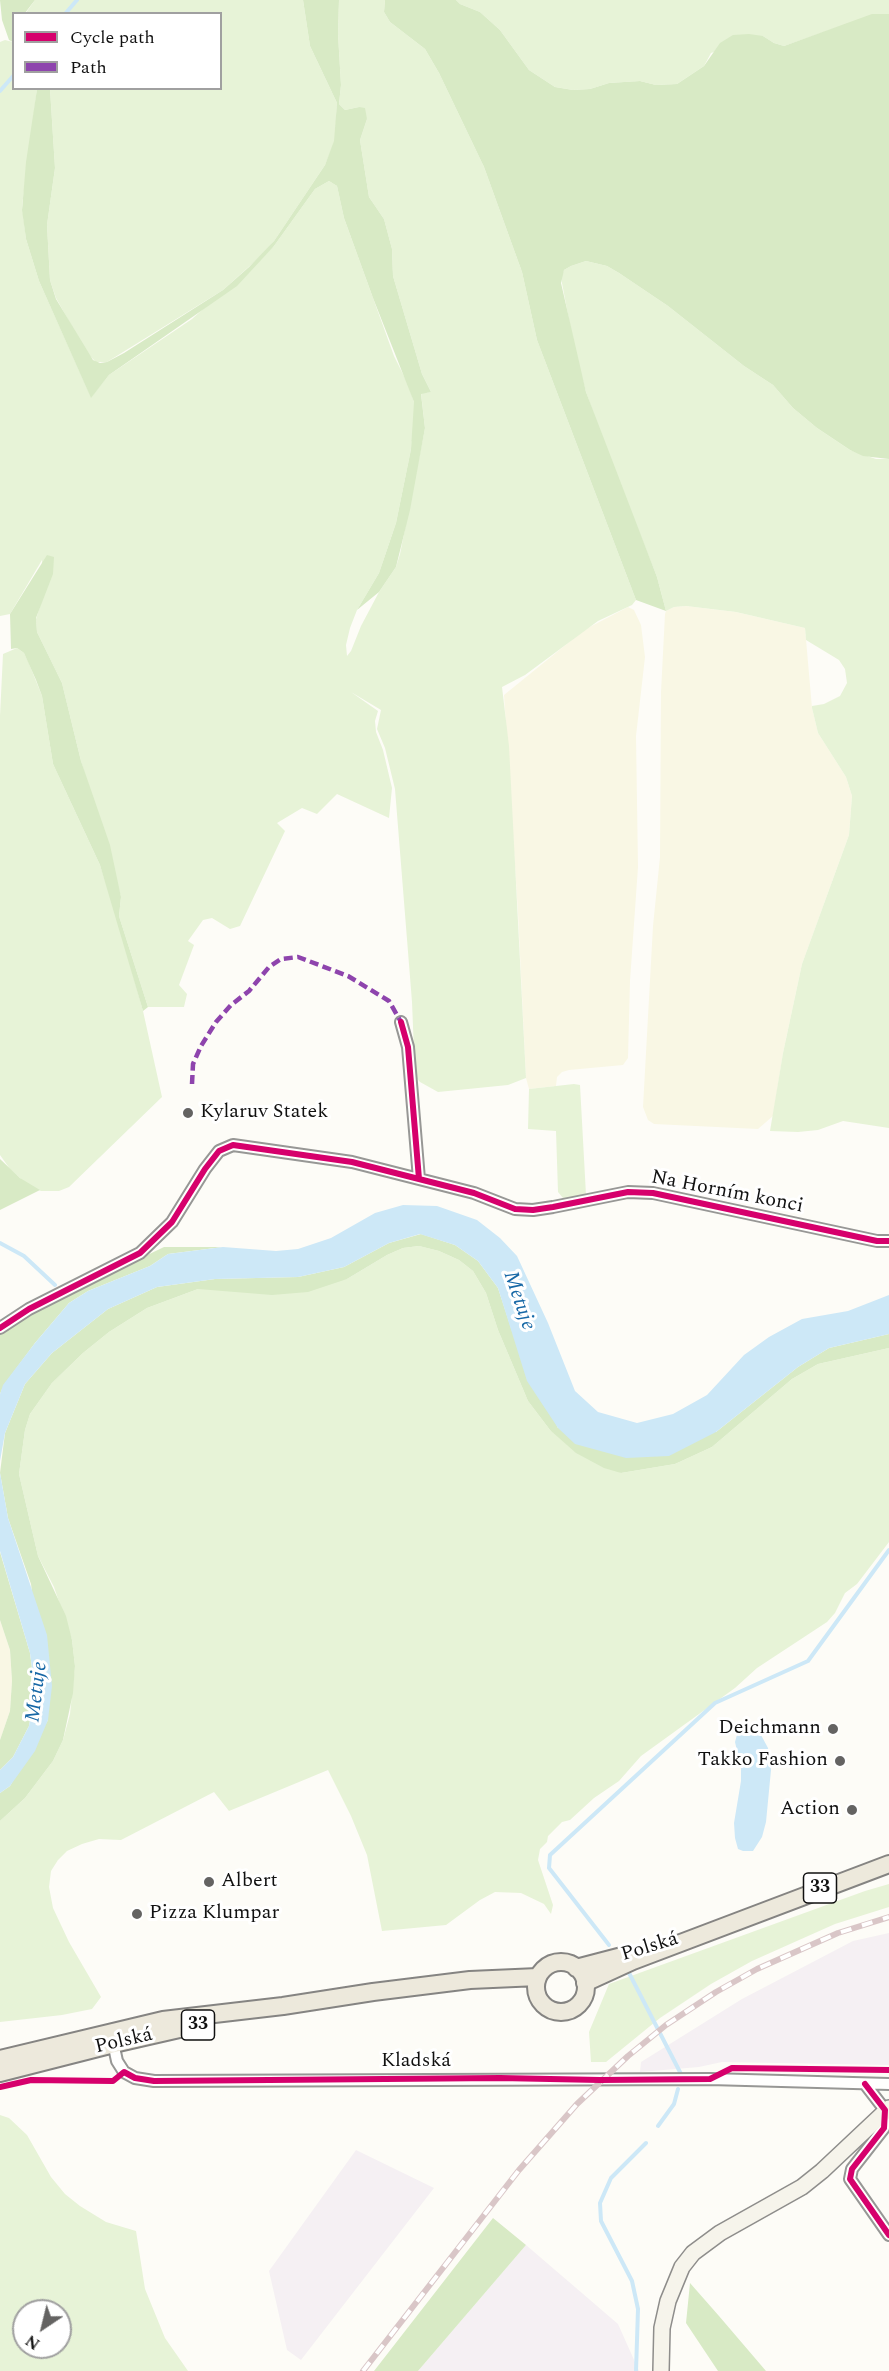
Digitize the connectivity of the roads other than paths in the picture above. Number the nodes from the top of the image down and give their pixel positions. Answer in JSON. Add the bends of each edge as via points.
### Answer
{"nodes":[{"id":1,"x":401,"y":1022,"type":"dead end"},
{"id":2,"x":419,"y":1179,"type":"junction"},
{"id":3,"x":889,"y":1241,"type":"edge"},
{"id":4,"x":0,"y":1328,"type":"edge"},
{"id":5,"x":889,"y":1864,"type":"edge"},
{"id":6,"x":724,"y":1926,"type":"junction"},
{"id":7,"x":576,"y":1968,"type":"junction"},
{"id":8,"x":537,"y":1983,"type":"junction"},
{"id":9,"x":585,"y":1983,"type":"junction"},
{"id":10,"x":112,"y":2037,"type":"junction"},
{"id":11,"x":0,"y":2059,"type":"edge"},
{"id":12,"x":0,"y":2073,"type":"edge"},
{"id":13,"x":866,"y":2084,"type":"junction"},
{"id":14,"x":889,"y":2084,"type":"edge"},
{"id":15,"x":887,"y":2109,"type":"edge"},
{"id":16,"x":889,"y":2235,"type":"edge"},
{"id":17,"x":661,"y":2371,"type":"edge"}],
"edges":[{"from":1,"to":2,"type":"street","via":[[408,1047]]},
{"from":2,"to":3,"type":"street","name":"Na Horním konci","via":[[474,1193],[515,1209],[533,1210],[628,1192],[653,1193]]},
{"from":2,"to":4,"type":"street","name":"Na Horním konci","via":[[352,1162],[233,1144],[219,1151],[172,1222],[140,1253],[29,1309]]},
{"from":5,"to":6,"type":"main road","name":"Polská","number":"33"},
{"from":6,"to":7,"type":"main road","name":"Polská","number":"33"},
{"from":6,"to":9,"type":"main road","name":"Polská","number":"33"},
{"from":7,"to":8,"type":"main road","via":[[554,1963],[542,1971]]},
{"from":7,"to":9,"type":"main road"},
{"from":8,"to":9,"type":"main road","via":[[543,2006],[566,2012],[581,2001]]},
{"from":8,"to":10,"type":"main road","name":"Polská","number":"33","via":[[470,1980],[373,1992]]},
{"from":10,"to":11,"type":"main road","name":"Polská","number":"33"},
{"from":10,"to":12,"type":"main road","name":"Polská","number":"33"},
{"from":10,"to":13,"type":"street","name":"Kladská","via":[[117,2061],[124,2072],[154,2080],[710,2079]]},
{"from":13,"to":14,"type":"street","name":"Kladská"},
{"from":13,"to":15,"type":"street"},
{"from":15,"to":16,"type":"street","via":[[884,2128],[850,2179]]},
{"from":15,"to":17,"type":"main road","via":[[802,2187],[720,2233],[693,2253],[682,2267],[668,2301]]}]}
